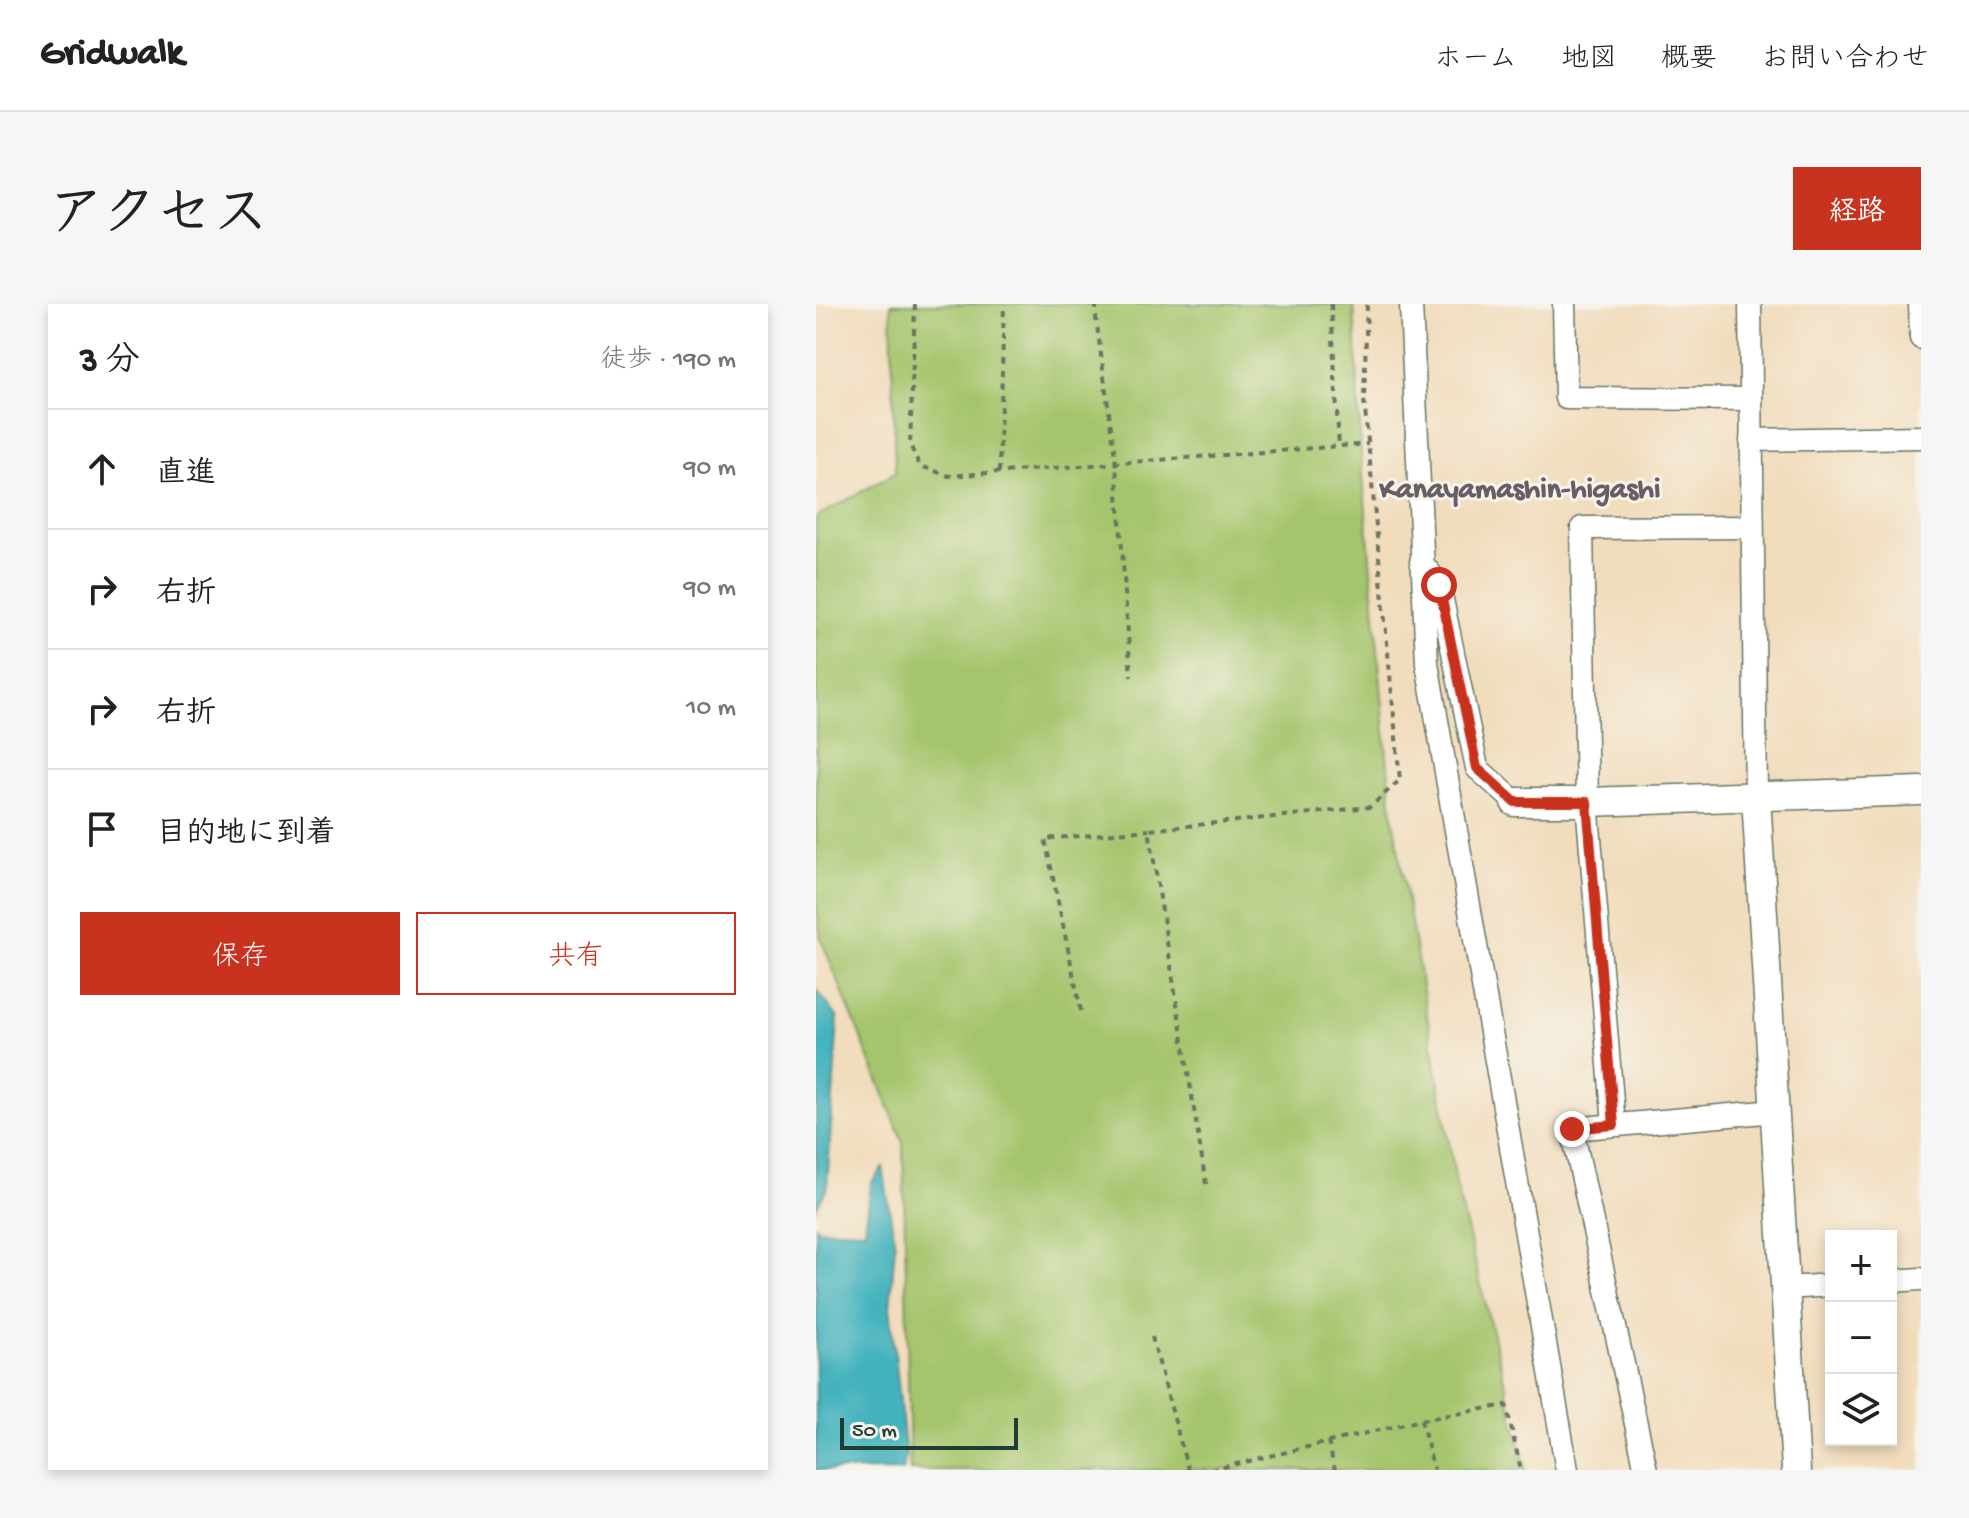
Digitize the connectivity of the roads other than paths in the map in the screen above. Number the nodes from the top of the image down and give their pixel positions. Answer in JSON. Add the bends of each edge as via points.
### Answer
{"nodes":[{"id":1,"x":1411,"y":304,"type":"edge"},
{"id":2,"x":1564,"y":304,"type":"edge"},
{"id":3,"x":1750,"y":304,"type":"edge"},
{"id":4,"x":1920,"y":304,"type":"edge"},
{"id":5,"x":1921,"y":338,"type":"edge"},
{"id":6,"x":1751,"y":399,"type":"junction"},
{"id":7,"x":1921,"y":437,"type":"edge"},
{"id":8,"x":1751,"y":440,"type":"junction"},
{"id":9,"x":1752,"y":527,"type":"junction"},
{"id":10,"x":1421,"y":562,"type":"junction"},
{"id":11,"x":1921,"y":791,"type":"edge"},
{"id":12,"x":1756,"y":797,"type":"junction"},
{"id":13,"x":1515,"y":802,"type":"joint"},
{"id":14,"x":1587,"y":802,"type":"junction"},
{"id":15,"x":1776,"y":1111,"type":"junction"},
{"id":16,"x":1614,"y":1125,"type":"junction"},
{"id":17,"x":1921,"y":1279,"type":"edge"},
{"id":18,"x":1897,"y":1281,"type":"edge"},
{"id":19,"x":1825,"y":1285,"type":"edge"},
{"id":20,"x":1787,"y":1288,"type":"junction"},
{"id":21,"x":1567,"y":1470,"type":"edge"},
{"id":22,"x":1646,"y":1470,"type":"edge"},
{"id":23,"x":1796,"y":1470,"type":"edge"}],
"edges":[{"from":1,"to":10,"type":"street"},
{"from":2,"to":6,"type":"street","via":[[1566,398]]},
{"from":3,"to":6,"type":"street"},
{"from":4,"to":5,"type":"street"},
{"from":6,"to":8,"type":"street"},
{"from":7,"to":8,"type":"street"},
{"from":8,"to":9,"type":"street"},
{"from":9,"to":12,"type":"street"},
{"from":9,"to":14,"type":"street","via":[[1582,528]]},
{"from":10,"to":13,"type":"street","via":[[1439,585],[1477,768]]},
{"from":10,"to":21,"type":"street","via":[[1427,663]]},
{"from":11,"to":12,"type":"street"},
{"from":12,"to":14,"type":"street"},
{"from":12,"to":15,"type":"street"},
{"from":13,"to":14,"type":"street"},
{"from":14,"to":16,"type":"street"},
{"from":15,"to":16,"type":"street"},
{"from":15,"to":20,"type":"street"},
{"from":16,"to":22,"type":"street","via":[[1572,1129]]},
{"from":17,"to":18,"type":"street"},
{"from":19,"to":20,"type":"street"},
{"from":20,"to":23,"type":"street"}]}
